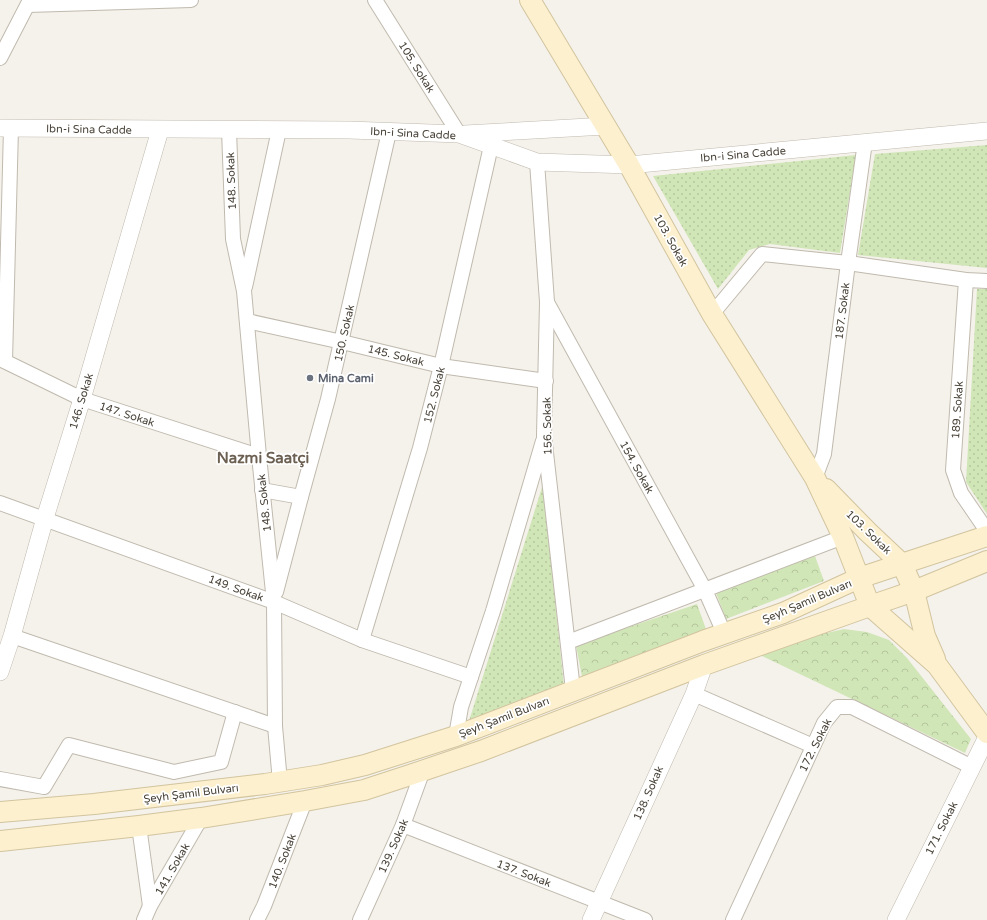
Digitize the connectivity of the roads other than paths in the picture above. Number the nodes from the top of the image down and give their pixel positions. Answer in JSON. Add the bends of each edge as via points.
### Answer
{"nodes":[{"id":1,"x":182,"y":0,"type":"edge"},
{"id":2,"x":191,"y":0,"type":"edge"},
{"id":3,"x":375,"y":0,"type":"edge"},
{"id":4,"x":530,"y":0,"type":"edge"},
{"id":5,"x":29,"y":2,"type":"edge"},
{"id":6,"x":0,"y":58,"type":"edge"},
{"id":7,"x":606,"y":126,"type":"junction"},
{"id":8,"x":6,"y":128,"type":"edge"},
{"id":9,"x":160,"y":130,"type":"junction"},
{"id":10,"x":229,"y":130,"type":"junction"},
{"id":11,"x":279,"y":130,"type":"junction"},
{"id":12,"x":987,"y":131,"type":"edge"},
{"id":13,"x":389,"y":132,"type":"junction"},
{"id":14,"x":458,"y":134,"type":"junction"},
{"id":15,"x":865,"y":142,"type":"junction"},
{"id":16,"x":491,"y":146,"type":"junction"},
{"id":17,"x":537,"y":162,"type":"junction"},
{"id":18,"x":629,"y":164,"type":"junction"},
{"id":19,"x":848,"y":263,"type":"junction"},
{"id":20,"x":966,"y":280,"type":"junction"},
{"id":21,"x":987,"y":281,"type":"edge"},
{"id":22,"x":244,"y":291,"type":"junction"},
{"id":23,"x":547,"y":302,"type":"junction"},
{"id":24,"x":712,"y":314,"type":"junction"},
{"id":25,"x":247,"y":321,"type":"junction"},
{"id":26,"x":342,"y":342,"type":"junction"},
{"id":27,"x":2,"y":360,"type":"edge"},
{"id":28,"x":441,"y":366,"type":"junction"},
{"id":29,"x":546,"y":381,"type":"junction"},
{"id":30,"x":82,"y":399,"type":"junction"},
{"id":31,"x":544,"y":435,"type":"junction"},
{"id":32,"x":259,"y":456,"type":"junction"},
{"id":33,"x":815,"y":478,"type":"junction"},
{"id":34,"x":262,"y":490,"type":"junction"},
{"id":35,"x":301,"y":497,"type":"junction"},
{"id":36,"x":0,"y":503,"type":"edge"},
{"id":37,"x":45,"y":518,"type":"junction"},
{"id":38,"x":987,"y":531,"type":"edge"},
{"id":39,"x":987,"y":536,"type":"edge"},
{"id":40,"x":843,"y":537,"type":"junction"},
{"id":41,"x":987,"y":561,"type":"edge"},
{"id":42,"x":902,"y":564,"type":"junction"},
{"id":43,"x":859,"y":578,"type":"junction"},
{"id":44,"x":705,"y":590,"type":"junction"},
{"id":45,"x":914,"y":591,"type":"junction"},
{"id":46,"x":274,"y":602,"type":"junction"},
{"id":47,"x":870,"y":606,"type":"junction"},
{"id":48,"x":724,"y":633,"type":"junction"},
{"id":49,"x":6,"y":634,"type":"edge"},
{"id":50,"x":362,"y":640,"type":"junction"},
{"id":51,"x":568,"y":642,"type":"junction"},
{"id":52,"x":704,"y":665,"type":"junction"},
{"id":53,"x":937,"y":665,"type":"junction"},
{"id":54,"x":0,"y":672,"type":"edge"},
{"id":55,"x":471,"y":677,"type":"junction"},
{"id":56,"x":573,"y":690,"type":"junction"},
{"id":57,"x":694,"y":694,"type":"junction"},
{"id":58,"x":236,"y":712,"type":"junction"},
{"id":59,"x":275,"y":726,"type":"junction"},
{"id":60,"x":987,"y":733,"type":"edge"},
{"id":61,"x":456,"y":736,"type":"junction"},
{"id":62,"x":987,"y":737,"type":"edge"},
{"id":63,"x":813,"y":746,"type":"junction"},
{"id":64,"x":972,"y":767,"type":"junction"},
{"id":65,"x":423,"y":770,"type":"junction"},
{"id":66,"x":0,"y":779,"type":"edge"},
{"id":67,"x":280,"y":782,"type":"junction"},
{"id":68,"x":305,"y":801,"type":"junction"},
{"id":69,"x":0,"y":812,"type":"edge"},
{"id":70,"x":201,"y":818,"type":"junction"},
{"id":71,"x":403,"y":825,"type":"junction"},
{"id":72,"x":139,"y":826,"type":"junction"},
{"id":73,"x":0,"y":841,"type":"edge"},
{"id":74,"x":599,"y":902,"type":"junction"},
{"id":75,"x":150,"y":906,"type":"junction"},
{"id":76,"x":144,"y":920,"type":"edge"},
{"id":77,"x":257,"y":920,"type":"edge"},
{"id":78,"x":360,"y":920,"type":"edge"},
{"id":79,"x":591,"y":920,"type":"edge"},
{"id":80,"x":645,"y":920,"type":"edge"},
{"id":81,"x":733,"y":920,"type":"edge"},
{"id":82,"x":896,"y":920,"type":"edge"}],
"edges":[{"from":1,"to":2,"type":"street"},
{"from":1,"to":5,"type":"street"},
{"from":3,"to":14,"type":"street","name":"105. Sokak"},
{"from":4,"to":7,"type":"main road","name":"103. Sokak"},
{"from":5,"to":6,"type":"street"},
{"from":7,"to":14,"type":"street"},
{"from":7,"to":18,"type":"main road","name":"103. Sokak"},
{"from":8,"to":9,"type":"street","name":"Ibn-i Sina Cadde"},
{"from":8,"to":27,"type":"street"},
{"from":9,"to":10,"type":"street","name":"Ibn-i Sina Cadde"},
{"from":9,"to":30,"type":"street","name":"146. Sokak"},
{"from":10,"to":11,"type":"street","name":"Ibn-i Sina Cadde"},
{"from":10,"to":22,"type":"street","name":"148. Sokak","via":[[233,239]]},
{"from":11,"to":13,"type":"street","name":"Ibn-i Sina Cadde"},
{"from":11,"to":22,"type":"street"},
{"from":12,"to":15,"type":"street","name":"Ibn-i Sina Cadde"},
{"from":13,"to":14,"type":"street","name":"Ibn-i Sina Cadde"},
{"from":13,"to":26,"type":"street","name":"150. Sokak"},
{"from":14,"to":16,"type":"street","name":"Ibn-i Sina Cadde"},
{"from":15,"to":18,"type":"street","name":"Ibn-i Sina Cadde"},
{"from":15,"to":19,"type":"street","name":"187. Sokak"},
{"from":16,"to":17,"type":"street","name":"Ibn-i Sina Cadde"},
{"from":16,"to":28,"type":"street","name":"152. Sokak"},
{"from":17,"to":18,"type":"street","name":"Ibn-i Sina Cadde"},
{"from":17,"to":23,"type":"street","name":"156. Sokak"},
{"from":18,"to":24,"type":"main road","name":"103. Sokak"},
{"from":19,"to":20,"type":"street"},
{"from":19,"to":24,"type":"street","via":[[762,254]]},
{"from":19,"to":33,"type":"street","name":"187. Sokak","via":[[824,454]]},
{"from":20,"to":21,"type":"street"},
{"from":20,"to":38,"type":"street","name":"189. Sokak","via":[[953,470],[961,492]]},
{"from":22,"to":25,"type":"street","name":"148. Sokak"},
{"from":23,"to":29,"type":"street","name":"156. Sokak"},
{"from":23,"to":44,"type":"street","name":"154. Sokak"},
{"from":24,"to":33,"type":"main road","name":"103. Sokak"},
{"from":25,"to":26,"type":"street","name":"145. Sokak"},
{"from":25,"to":32,"type":"street","name":"148. Sokak"},
{"from":26,"to":28,"type":"street","name":"145. Sokak"},
{"from":26,"to":35,"type":"street","name":"150. Sokak"},
{"from":27,"to":30,"type":"street","name":"147. Sokak"},
{"from":28,"to":29,"type":"street","name":"145. Sokak"},
{"from":28,"to":50,"type":"street","name":"152. Sokak","via":[[420,448]]},
{"from":29,"to":31,"type":"street","name":"156. Sokak"},
{"from":30,"to":32,"type":"street","name":"147. Sokak"},
{"from":30,"to":37,"type":"street","name":"146. Sokak"},
{"from":31,"to":51,"type":"street","name":"156. Sokak"},
{"from":31,"to":55,"type":"street","via":[[493,611]]},
{"from":32,"to":34,"type":"street","name":"148. Sokak"},
{"from":33,"to":40,"type":"main road","name":"103. Sokak"},
{"from":33,"to":42,"type":"main road","name":"103. Sokak"},
{"from":34,"to":35,"type":"street"},
{"from":34,"to":46,"type":"street","name":"148. Sokak"},
{"from":35,"to":46,"type":"street","name":"150. Sokak"},
{"from":36,"to":37,"type":"street","name":"149. Sokak"},
{"from":37,"to":46,"type":"street","name":"149. Sokak"},
{"from":37,"to":49,"type":"street","name":"146. Sokak"},
{"from":39,"to":42,"type":"main road","name":"Şeyh Şamil Bulvarı"},
{"from":40,"to":43,"type":"main road","name":"103. Sokak"},
{"from":40,"to":44,"type":"street"},
{"from":41,"to":45,"type":"main road","name":"Şeyh Şamil Bulvarı"},
{"from":42,"to":43,"type":"main road","name":"Şeyh Şamil Bulvarı"},
{"from":42,"to":45,"type":"main road","name":"103. Sokak"},
{"from":43,"to":47,"type":"main road","name":"103. Sokak"},
{"from":43,"to":48,"type":"main road","name":"Şeyh Şamil Bulvarı","via":[[782,613]]},
{"from":44,"to":48,"type":"street","name":"154. Sokak"},
{"from":44,"to":51,"type":"street"},
{"from":45,"to":47,"type":"main road","name":"Şeyh Şamil Bulvarı"},
{"from":45,"to":53,"type":"main road","name":"103. Sokak","via":[[925,636]]},
{"from":46,"to":50,"type":"street","name":"149. Sokak"},
{"from":46,"to":59,"type":"street","name":"148. Sokak"},
{"from":47,"to":52,"type":"main road","name":"Şeyh Şamil Bulvarı"},
{"from":47,"to":53,"type":"main road"},
{"from":48,"to":56,"type":"main road","name":"Şeyh Şamil Bulvarı"},
{"from":49,"to":54,"type":"street","name":"146. Sokak"},
{"from":49,"to":58,"type":"street"},
{"from":50,"to":55,"type":"street","name":"149. Sokak"},
{"from":51,"to":56,"type":"street","name":"156. Sokak"},
{"from":52,"to":57,"type":"street","name":"138. Sokak"},
{"from":52,"to":65,"type":"main road","name":"Şeyh Şamil Bulvarı","via":[[545,727]]},
{"from":53,"to":60,"type":"main road"},
{"from":55,"to":61,"type":"street","via":[[461,707]]},
{"from":56,"to":61,"type":"main road","name":"Şeyh Şamil Bulvarı"},
{"from":57,"to":63,"type":"street"},
{"from":57,"to":74,"type":"street","name":"138. Sokak"},
{"from":58,"to":59,"type":"street"},
{"from":58,"to":66,"type":"street","via":[[220,762],[174,772],[69,745],[44,787]]},
{"from":59,"to":67,"type":"street","name":"148. Sokak"},
{"from":61,"to":67,"type":"main road","name":"Şeyh Şamil Bulvarı","via":[[365,765]]},
{"from":62,"to":64,"type":"street","name":"171. Sokak"},
{"from":63,"to":64,"type":"street","name":"172. Sokak","via":[[824,723],[837,707],[852,707]]},
{"from":63,"to":81,"type":"street","name":"172. Sokak"},
{"from":64,"to":82,"type":"street","name":"171. Sokak"},
{"from":65,"to":68,"type":"main road","name":"Şeyh Şamil Bulvarı","via":[[364,790]]},
{"from":65,"to":71,"type":"street","name":"139. Sokak"},
{"from":67,"to":69,"type":"main road","name":"Şeyh Şamil Bulvarı","via":[[144,799]]},
{"from":68,"to":70,"type":"main road","name":"Şeyh Şamil Bulvarı"},
{"from":68,"to":77,"type":"street","name":"140. Sokak"},
{"from":70,"to":72,"type":"main road","name":"Şeyh Şamil Bulvarı"},
{"from":70,"to":75,"type":"street","name":"141. Sokak"},
{"from":71,"to":74,"type":"street","name":"137. Sokak"},
{"from":71,"to":78,"type":"street","name":"139. Sokak"},
{"from":72,"to":73,"type":"main road","name":"Şeyh Şamil Bulvarı"},
{"from":72,"to":75,"type":"street"},
{"from":74,"to":79,"type":"street","name":"138. Sokak"},
{"from":74,"to":80,"type":"street","name":"137. Sokak"},
{"from":75,"to":76,"type":"street","name":"141. Sokak"}]}
